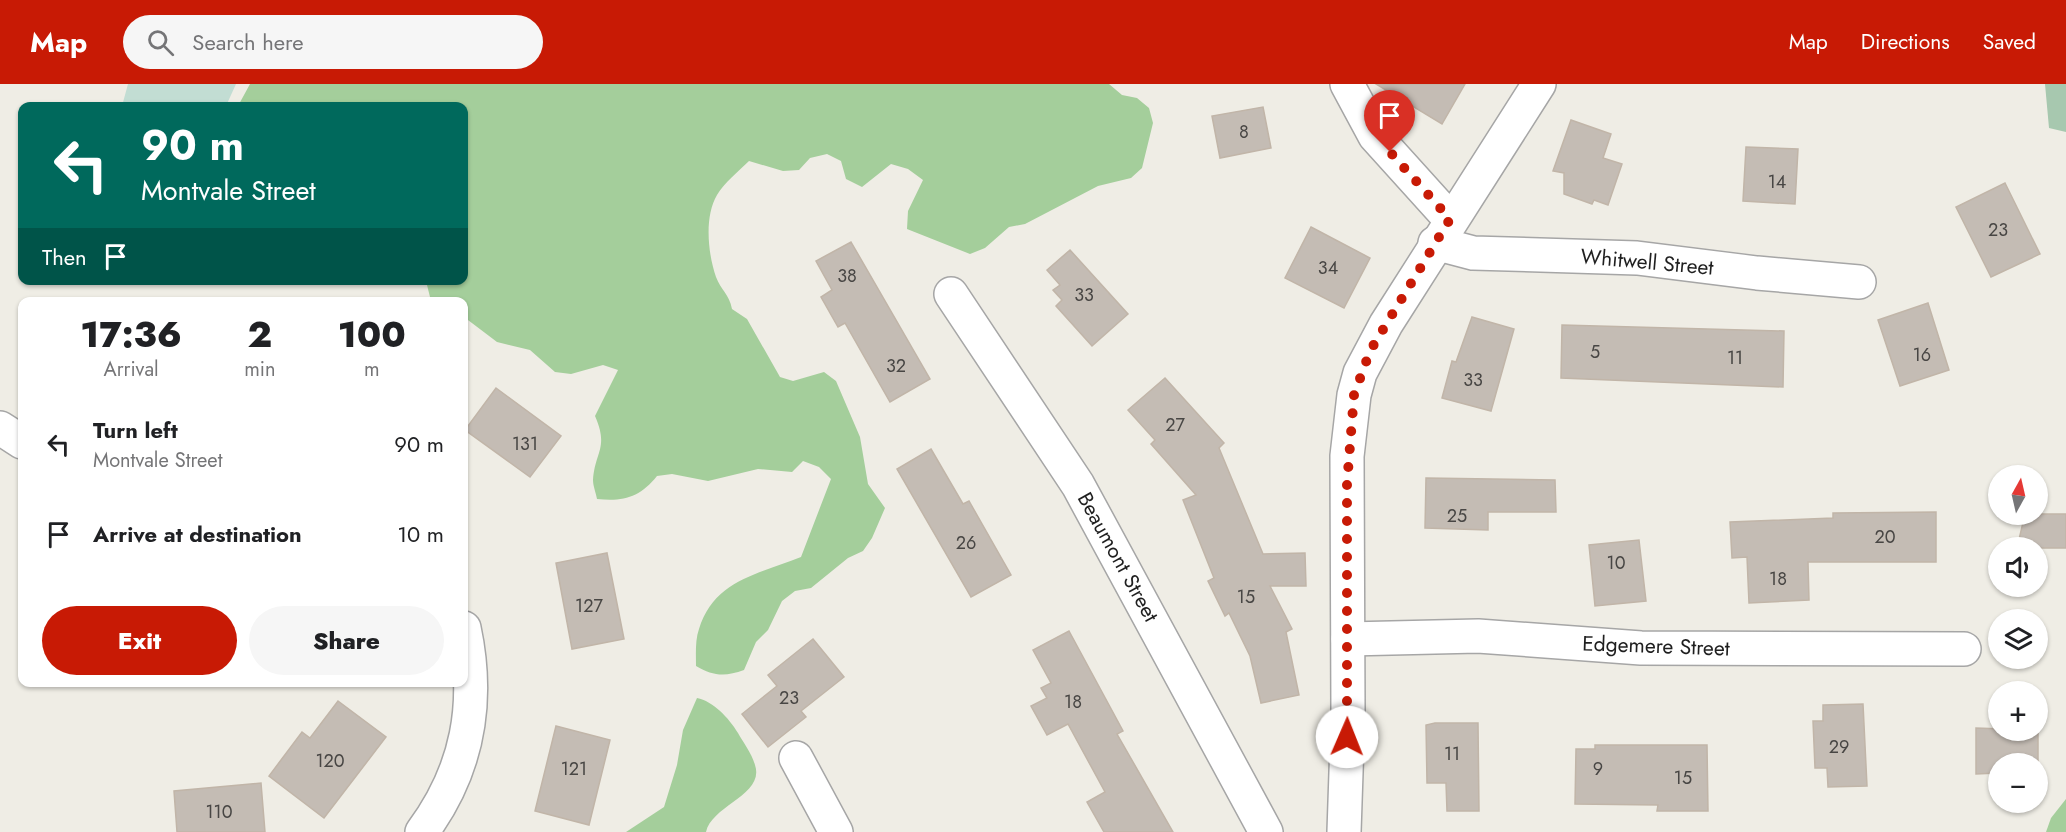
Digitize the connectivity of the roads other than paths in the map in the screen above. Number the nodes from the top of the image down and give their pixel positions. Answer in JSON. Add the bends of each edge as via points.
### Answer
{"nodes":[{"id":1,"x":1347,"y":84,"type":"edge"},
{"id":2,"x":1539,"y":84,"type":"edge"},
{"id":3,"x":1443,"y":231,"type":"junction"},
{"id":4,"x":1859,"y":282,"type":"dead end"},
{"id":5,"x":951,"y":294,"type":"dead end"},
{"id":6,"x":0,"y":428,"type":"edge"},
{"id":7,"x":18,"y":439,"type":"edge"},
{"id":8,"x":1348,"y":639,"type":"junction"},
{"id":9,"x":1964,"y":648,"type":"dead end"},
{"id":10,"x":468,"y":654,"type":"edge"},
{"id":11,"x":796,"y":758,"type":"dead end"},
{"id":12,"x":422,"y":832,"type":"edge"},
{"id":13,"x":836,"y":832,"type":"edge"},
{"id":14,"x":1266,"y":832,"type":"edge"},
{"id":15,"x":1344,"y":832,"type":"edge"}],
"edges":[{"from":1,"to":3,"type":"street","via":[[1375,136]]},
{"from":2,"to":3,"type":"street"},
{"from":3,"to":4,"type":"street","name":"Whitwell Street","via":[[1473,253],[1637,258]]},
{"from":3,"to":8,"type":"street","via":[[1370,351],[1354,395],[1347,484]]},
{"from":5,"to":14,"type":"street","name":"Beaumont Street","via":[[1078,485]]},
{"from":6,"to":7,"type":"street"},
{"from":8,"to":9,"type":"street","name":"Edgemere Street","via":[[1478,636],[1641,648]]},
{"from":8,"to":15,"type":"street"},
{"from":10,"to":12,"type":"street","via":[[472,681],[468,737],[450,789]]},
{"from":11,"to":13,"type":"street"}]}
